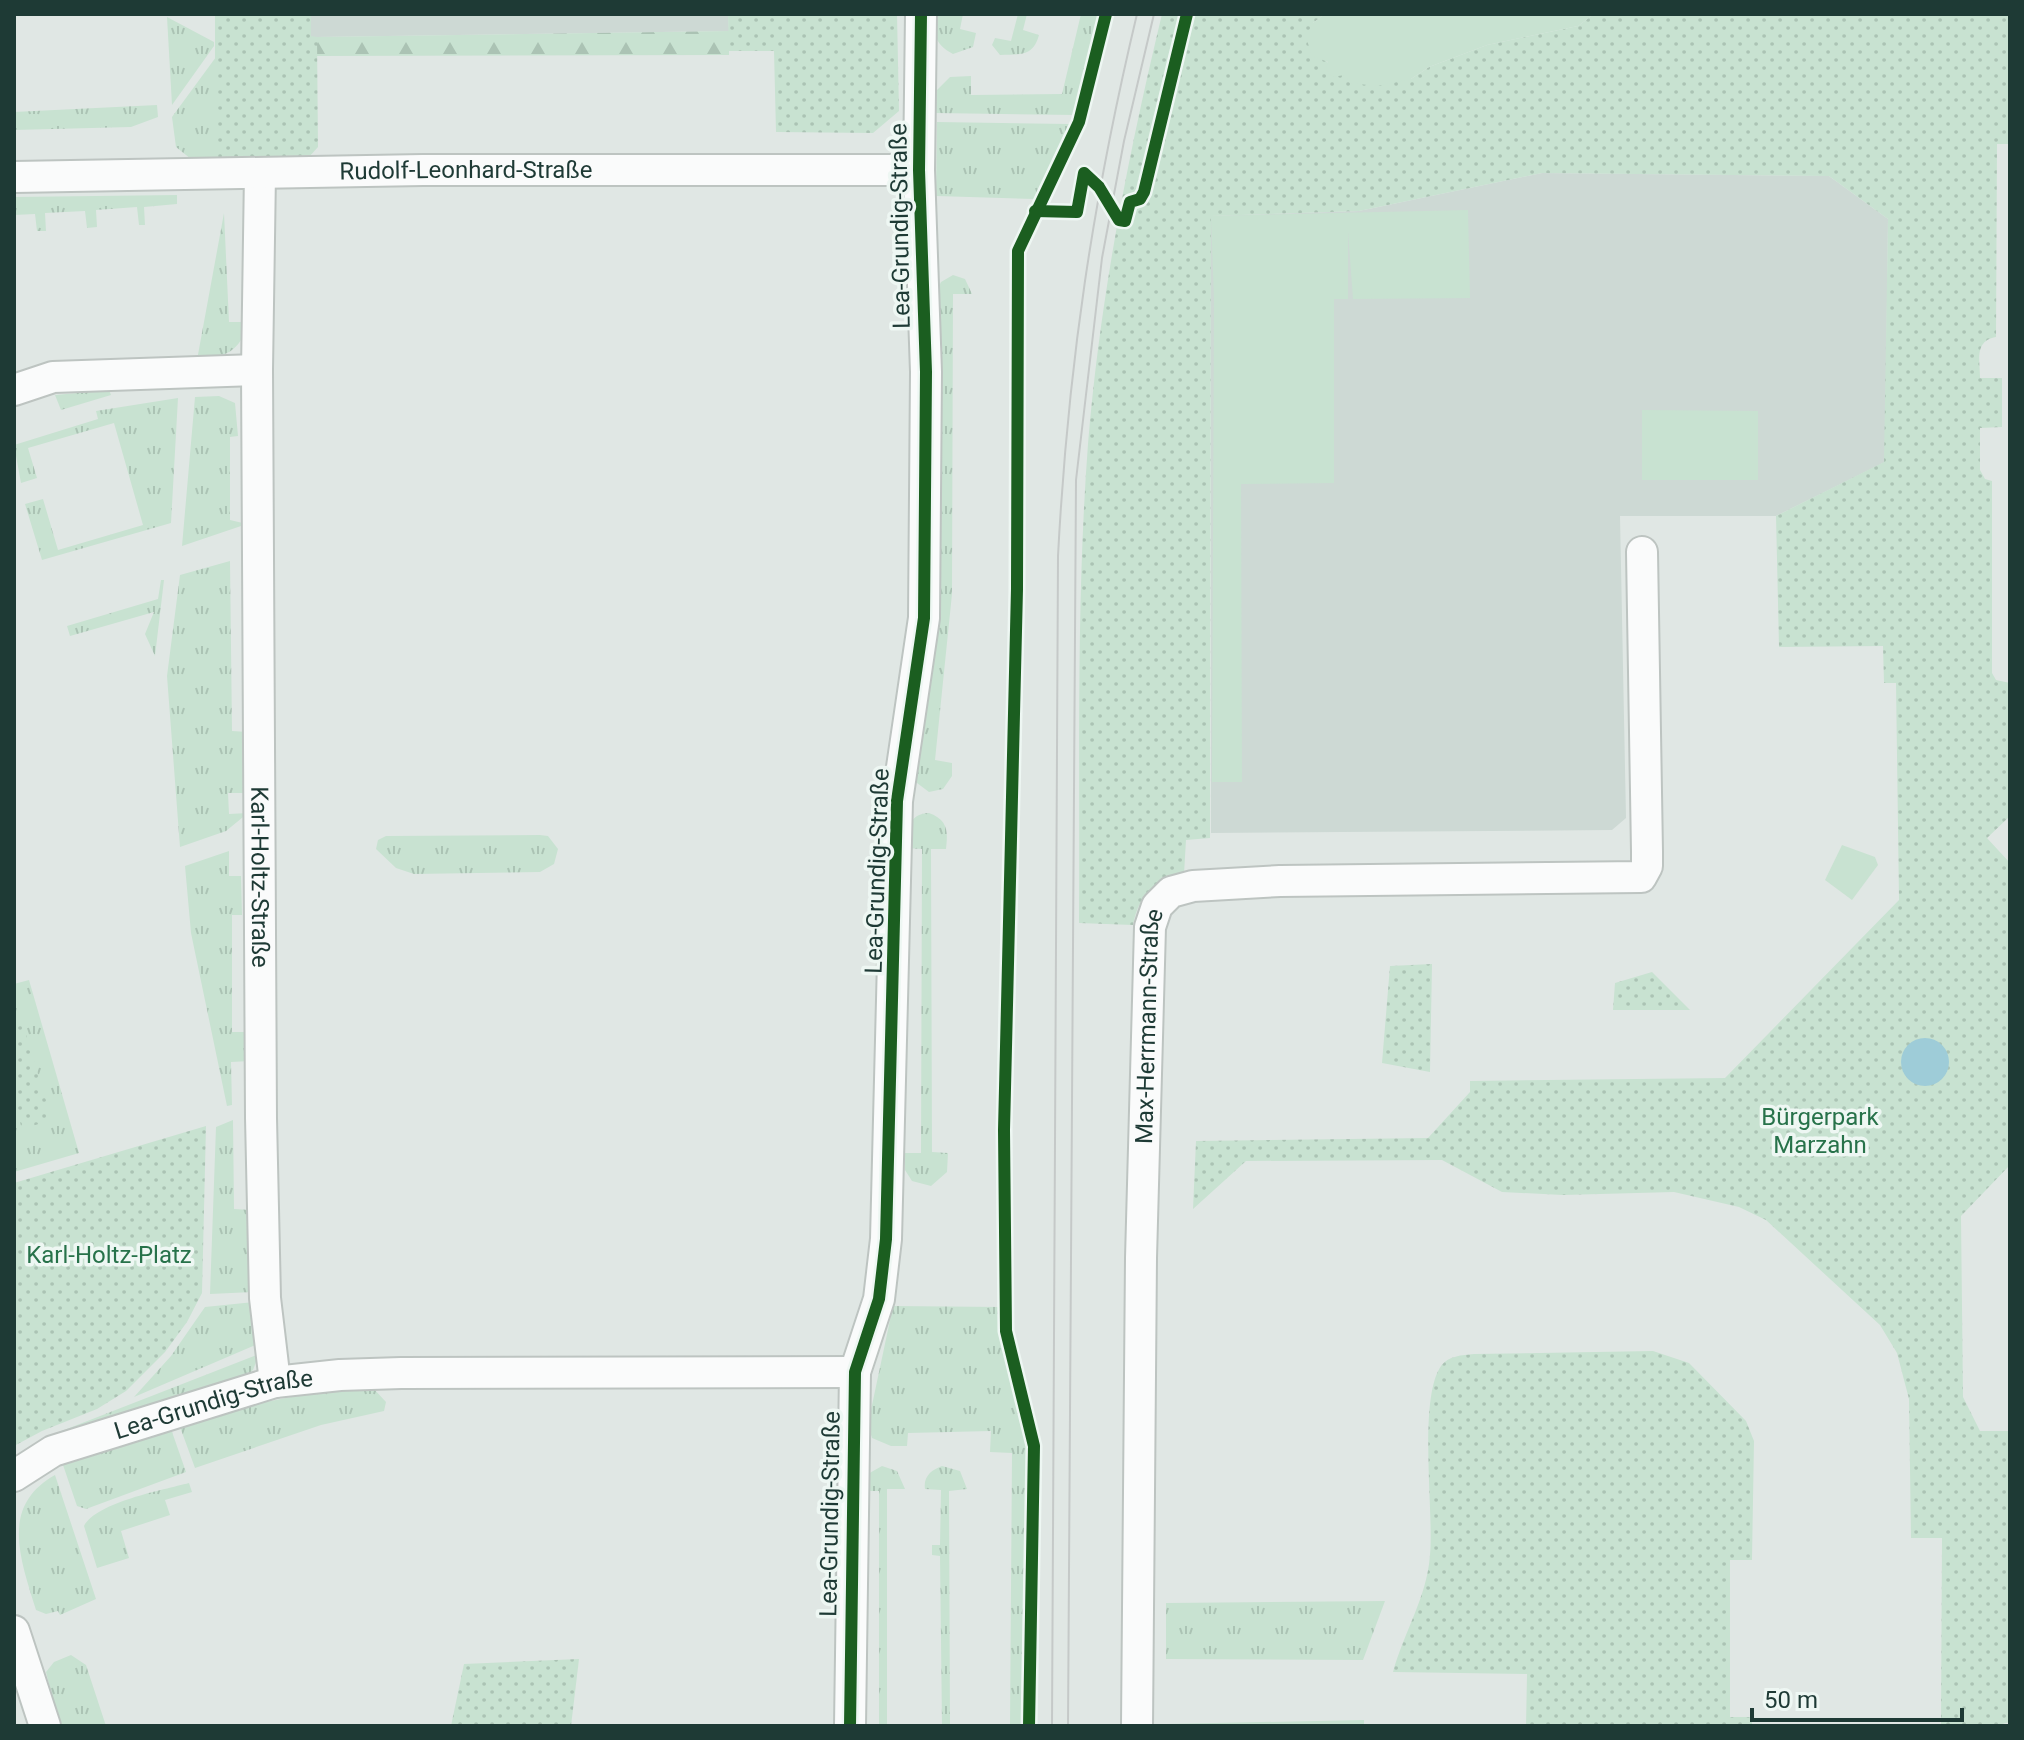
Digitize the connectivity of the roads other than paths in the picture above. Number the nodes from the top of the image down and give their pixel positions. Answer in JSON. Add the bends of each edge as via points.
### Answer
{"nodes":[{"id":1,"x":921,"y":14,"type":"edge"},
{"id":2,"x":919,"y":170,"type":"junction"},
{"id":3,"x":260,"y":173,"type":"junction"},
{"id":4,"x":14,"y":177,"type":"edge"},
{"id":5,"x":257,"y":370,"type":"junction"},
{"id":6,"x":14,"y":390,"type":"edge"},
{"id":7,"x":1642,"y":552,"type":"dead end"},
{"id":8,"x":855,"y":1372,"type":"junction"},
{"id":9,"x":275,"y":1382,"type":"junction"},
{"id":10,"x":14,"y":1476,"type":"edge"},
{"id":11,"x":14,"y":1631,"type":"edge"},
{"id":12,"x":45,"y":1726,"type":"edge"},
{"id":13,"x":850,"y":1726,"type":"edge"},
{"id":14,"x":1137,"y":1726,"type":"edge"}],
"edges":[{"from":1,"to":2,"type":"street","name":"Lea-Grundig-Straße"},
{"from":2,"to":3,"type":"street","name":"Rudolf-Leonhard-Straße"},
{"from":2,"to":8,"type":"street","name":"Lea-Grundig-Straße","via":[[926,372],[924,618],[897,801],[886,1239],[876,1309]]},
{"from":3,"to":4,"type":"street","name":"Rudolf-Leonhard-Straße"},
{"from":3,"to":5,"type":"street","name":"Karl-Holtz-Straße"},
{"from":5,"to":6,"type":"street","via":[[53,377]]},
{"from":5,"to":9,"type":"street","name":"Karl-Holtz-Straße","via":[[262,1133],[265,1298]]},
{"from":7,"to":14,"type":"street","name":"Max-Herrmann-Straße","via":[[1647,866],[1641,877],[1193,886],[1171,892],[1157,906],[1150,927],[1141,1258]]},
{"from":8,"to":9,"type":"street","name":"Lea-Grundig-Straße","via":[[401,1373]]},
{"from":8,"to":13,"type":"street","name":"Lea-Grundig-Straße"},
{"from":9,"to":10,"type":"street","name":"Lea-Grundig-Straße","via":[[53,1451]]},
{"from":11,"to":12,"type":"street"}]}
